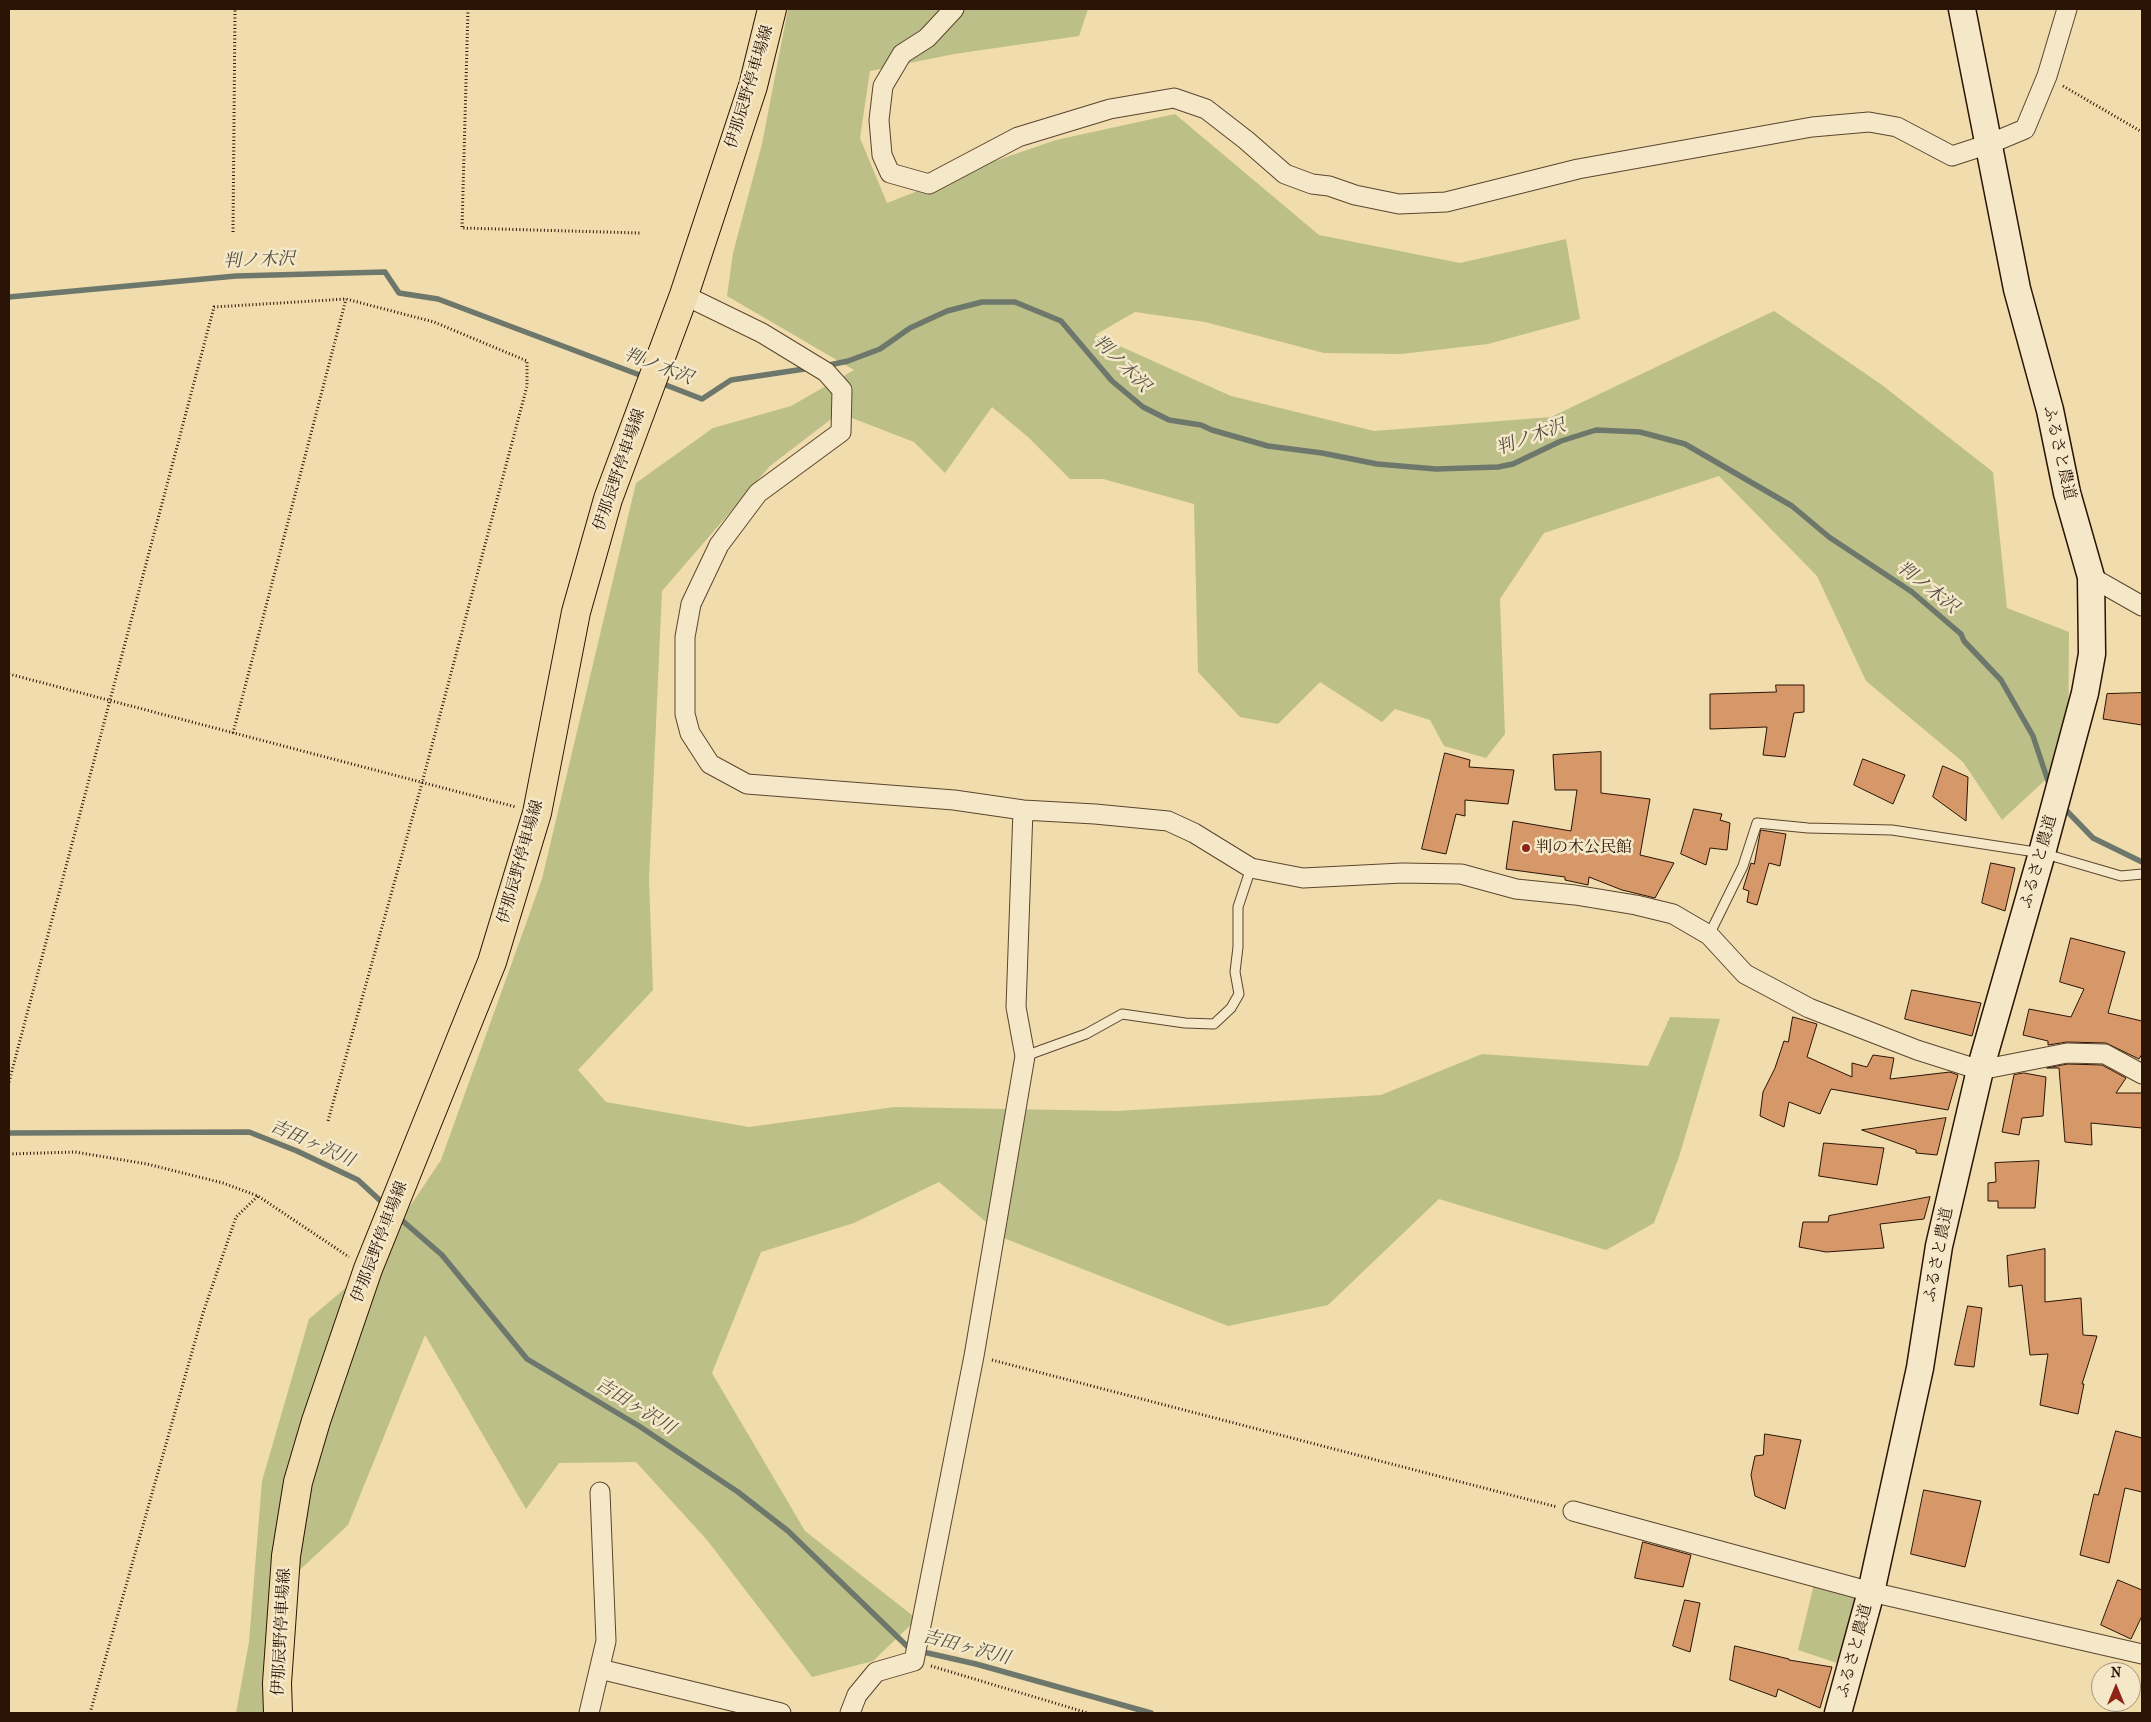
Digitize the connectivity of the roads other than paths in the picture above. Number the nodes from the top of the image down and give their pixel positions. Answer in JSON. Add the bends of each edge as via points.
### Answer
{"nodes":[{"id":1,"x":772,"y":9,"type":"edge"},
{"id":2,"x":954,"y":9,"type":"edge"},
{"id":3,"x":1962,"y":9,"type":"edge"},
{"id":4,"x":2067,"y":9,"type":"edge"},
{"id":5,"x":1989,"y":144,"type":"junction"},
{"id":6,"x":684,"y":295,"type":"junction"},
{"id":7,"x":2091,"y":577,"type":"junction"},
{"id":8,"x":2142,"y":606,"type":"edge"},
{"id":9,"x":1024,"y":810,"type":"junction"},
{"id":10,"x":2042,"y":853,"type":"junction"},
{"id":11,"x":1251,"y":868,"type":"junction"},
{"id":12,"x":2142,"y":874,"type":"edge"},
{"id":13,"x":1709,"y":935,"type":"junction"},
{"id":14,"x":1025,"y":1056,"type":"junction"},
{"id":15,"x":1980,"y":1070,"type":"junction"},
{"id":16,"x":2142,"y":1074,"type":"edge"},
{"id":17,"x":600,"y":1492,"type":"dead end"},
{"id":18,"x":1573,"y":1511,"type":"road end"},
{"id":19,"x":1871,"y":1592,"type":"junction"},
{"id":20,"x":2142,"y":1654,"type":"edge"},
{"id":21,"x":608,"y":1672,"type":"dead end"},
{"id":22,"x":278,"y":1713,"type":"edge"},
{"id":23,"x":589,"y":1713,"type":"edge"},
{"id":24,"x":781,"y":1713,"type":"edge"},
{"id":25,"x":850,"y":1713,"type":"edge"},
{"id":26,"x":1838,"y":1713,"type":"edge"}],
"edges":[{"from":1,"to":6,"type":"main road","name":"伊那辰野停車場線","via":[[753,86]]},
{"from":2,"to":5,"type":"street","via":[[927,38],[902,54],[883,86],[879,120],[882,155],[890,173],[929,184],[1018,137],[1110,109],[1174,98],[1206,110],[1285,174],[1312,184],[1399,204],[1446,202],[1578,169],[1812,127],[1869,122],[1897,127],[1952,156]]},
{"from":3,"to":5,"type":"street","name":"ふるさと農道"},
{"from":4,"to":5,"type":"street","via":[[2047,76],[2025,129]]},
{"from":5,"to":7,"type":"street","name":"ふるさと農道","via":[[2016,288]]},
{"from":6,"to":9,"type":"street","via":[[762,334],[826,372],[842,390],[841,432],[758,493],[719,545],[691,604],[685,637],[685,714],[690,733],[710,764],[747,784],[954,800]]},
{"from":6,"to":22,"type":"main road","name":"伊那辰野停車場線","via":[[608,499],[576,612],[537,813],[492,962],[368,1269],[298,1482],[286,1556],[277,1683]]},
{"from":7,"to":8,"type":"street"},
{"from":7,"to":10,"type":"street","name":"ふるさと農道","via":[[2092,654],[2085,693]]},
{"from":9,"to":11,"type":"street","via":[[1168,821]]},
{"from":9,"to":14,"type":"street","via":[[1016,1007]]},
{"from":10,"to":12,"type":"lane","via":[[2121,876]]},
{"from":10,"to":13,"type":"lane","via":[[1892,830],[1757,823],[1743,866]]},
{"from":10,"to":15,"type":"street","name":"ふるさと農道"},
{"from":11,"to":13,"type":"street","via":[[1303,878],[1461,874],[1516,889],[1575,895],[1673,914]]},
{"from":11,"to":14,"type":"lane","via":[[1238,906],[1235,972],[1239,994],[1231,1008],[1214,1024],[1122,1014],[1086,1034]]},
{"from":13,"to":15,"type":"street","via":[[1745,974],[1809,1008],[1917,1050]]},
{"from":14,"to":25,"type":"street","via":[[974,1356],[914,1661],[876,1672],[857,1695]]},
{"from":15,"to":16,"type":"street","via":[[2067,1052],[2105,1054]]},
{"from":15,"to":19,"type":"street","name":"ふるさと農道","via":[[1939,1246],[1920,1368]]},
{"from":17,"to":23,"type":"street","via":[[606,1641]]},
{"from":18,"to":19,"type":"street"},
{"from":19,"to":20,"type":"street"},
{"from":19,"to":26,"type":"street","name":"ふるさと農道"},
{"from":21,"to":24,"type":"street"}]}
